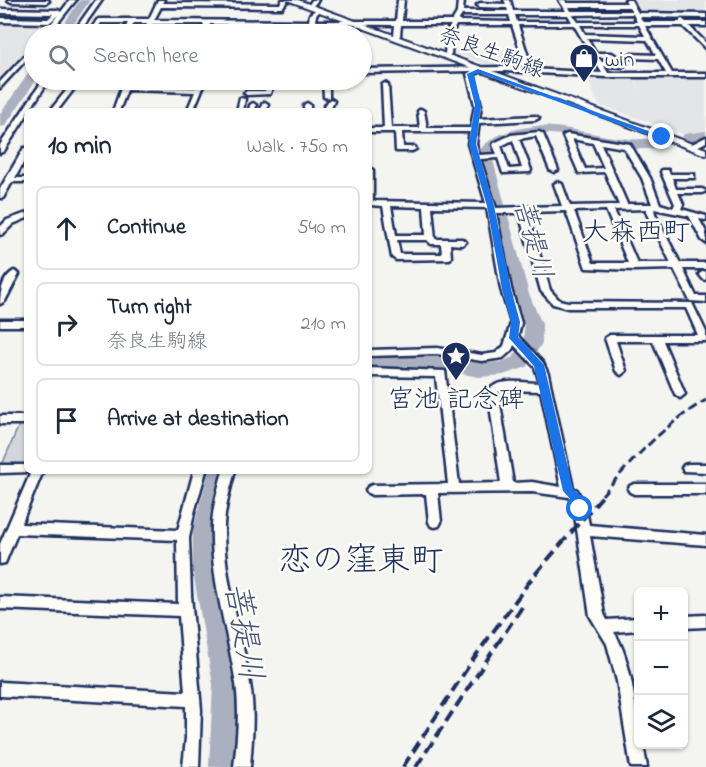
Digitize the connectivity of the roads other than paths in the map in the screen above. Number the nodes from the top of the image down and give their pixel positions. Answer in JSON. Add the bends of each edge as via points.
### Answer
{"nodes":[{"id":1,"x":11,"y":0,"type":"edge"},
{"id":2,"x":99,"y":0,"type":"edge"},
{"id":3,"x":285,"y":0,"type":"edge"},
{"id":4,"x":291,"y":0,"type":"edge"},
{"id":5,"x":301,"y":0,"type":"edge"},
{"id":6,"x":401,"y":0,"type":"edge"},
{"id":7,"x":460,"y":0,"type":"edge"},
{"id":8,"x":48,"y":2,"type":"edge"},
{"id":9,"x":160,"y":2,"type":"edge"},
{"id":10,"x":71,"y":3,"type":"edge"},
{"id":11,"x":508,"y":3,"type":"edge"},
{"id":12,"x":564,"y":3,"type":"edge"},
{"id":13,"x":600,"y":3,"type":"edge"},
{"id":14,"x":629,"y":3,"type":"edge"},
{"id":15,"x":314,"y":5,"type":"edge"},
{"id":16,"x":480,"y":5,"type":"dead end"},
{"id":17,"x":0,"y":11,"type":"edge"},
{"id":18,"x":37,"y":12,"type":"junction"},
{"id":19,"x":460,"y":13,"type":"junction"},
{"id":20,"x":511,"y":13,"type":"junction"},
{"id":21,"x":570,"y":13,"type":"junction"},
{"id":22,"x":636,"y":14,"type":"junction"},
{"id":23,"x":678,"y":16,"type":"junction"},
{"id":24,"x":706,"y":16,"type":"edge"},
{"id":25,"x":0,"y":20,"type":"edge"},
{"id":26,"x":132,"y":21,"type":"junction"},
{"id":27,"x":151,"y":21,"type":"junction"},
{"id":28,"x":208,"y":22,"type":"joint"},
{"id":29,"x":231,"y":22,"type":"joint"},
{"id":30,"x":313,"y":23,"type":"junction"},
{"id":31,"x":349,"y":23,"type":"junction"},
{"id":32,"x":361,"y":23,"type":"junction"},
{"id":33,"x":398,"y":23,"type":"junction"},
{"id":34,"x":453,"y":23,"type":"junction"},
{"id":35,"x":514,"y":23,"type":"junction"},
{"id":36,"x":54,"y":24,"type":"edge"},
{"id":37,"x":82,"y":24,"type":"edge"},
{"id":38,"x":97,"y":24,"type":"edge"},
{"id":39,"x":130,"y":24,"type":"edge"},
{"id":40,"x":150,"y":24,"type":"edge"},
{"id":41,"x":576,"y":24,"type":"junction"},
{"id":42,"x":641,"y":24,"type":"junction"},
{"id":43,"x":684,"y":24,"type":"junction"},
{"id":44,"x":706,"y":24,"type":"edge"},
{"id":45,"x":372,"y":27,"type":"edge"},
{"id":46,"x":372,"y":31,"type":"edge"},
{"id":47,"x":397,"y":36,"type":"junction"},
{"id":48,"x":583,"y":36,"type":"junction"},
{"id":49,"x":649,"y":38,"type":"junction"},
{"id":50,"x":706,"y":47,"type":"edge"},
{"id":51,"x":448,"y":54,"type":"junction"},
{"id":52,"x":594,"y":55,"type":"junction"},
{"id":53,"x":612,"y":55,"type":"dead end"},
{"id":54,"x":630,"y":56,"type":"dead end"},
{"id":55,"x":660,"y":57,"type":"junction"},
{"id":56,"x":24,"y":59,"type":"edge"},
{"id":57,"x":600,"y":64,"type":"junction"},
{"id":58,"x":622,"y":65,"type":"dead end"},
{"id":59,"x":490,"y":70,"type":"junction"},
{"id":60,"x":372,"y":71,"type":"edge"},
{"id":61,"x":480,"y":71,"type":"junction"},
{"id":62,"x":530,"y":71,"type":"junction"},
{"id":63,"x":515,"y":74,"type":"junction"},
{"id":64,"x":606,"y":75,"type":"junction"},
{"id":65,"x":670,"y":75,"type":"junction"},
{"id":66,"x":706,"y":75,"type":"edge"},
{"id":67,"x":384,"y":85,"type":"dead end"},
{"id":68,"x":0,"y":86,"type":"edge"},
{"id":69,"x":40,"y":90,"type":"edge"},
{"id":70,"x":70,"y":90,"type":"edge"},
{"id":71,"x":123,"y":90,"type":"edge"},
{"id":72,"x":199,"y":90,"type":"edge"},
{"id":73,"x":269,"y":90,"type":"edge"},
{"id":74,"x":328,"y":90,"type":"edge"},
{"id":75,"x":28,"y":108,"type":"edge"},
{"id":76,"x":55,"y":108,"type":"edge"},
{"id":77,"x":117,"y":108,"type":"edge"},
{"id":78,"x":191,"y":108,"type":"edge"},
{"id":79,"x":241,"y":108,"type":"edge"},
{"id":80,"x":328,"y":108,"type":"edge"},
{"id":81,"x":421,"y":111,"type":"dead end"},
{"id":82,"x":24,"y":114,"type":"edge"},
{"id":83,"x":535,"y":118,"type":"dead end"},
{"id":84,"x":475,"y":121,"type":"junction"},
{"id":85,"x":372,"y":130,"type":"edge"},
{"id":86,"x":388,"y":130,"type":"junction"},
{"id":87,"x":398,"y":130,"type":"junction"},
{"id":88,"x":424,"y":130,"type":"junction"},
{"id":89,"x":473,"y":130,"type":"junction"},
{"id":90,"x":514,"y":137,"type":"junction"},
{"id":91,"x":706,"y":139,"type":"edge"},
{"id":92,"x":596,"y":141,"type":"junction"},
{"id":93,"x":693,"y":146,"type":"junction"},
{"id":94,"x":706,"y":147,"type":"edge"},
{"id":95,"x":412,"y":149,"type":"dead end"},
{"id":96,"x":0,"y":152,"type":"edge"},
{"id":97,"x":706,"y":152,"type":"edge"},
{"id":98,"x":24,"y":155,"type":"edge"},
{"id":99,"x":501,"y":156,"type":"junction"},
{"id":100,"x":477,"y":157,"type":"junction"},
{"id":101,"x":554,"y":170,"type":"dead end"},
{"id":102,"x":608,"y":170,"type":"junction"},
{"id":103,"x":691,"y":176,"type":"dead end"},
{"id":104,"x":9,"y":180,"type":"junction"},
{"id":105,"x":24,"y":180,"type":"edge"},
{"id":106,"x":558,"y":184,"type":"dead end"},
{"id":107,"x":675,"y":191,"type":"junction"},
{"id":108,"x":702,"y":191,"type":"dead end"},
{"id":109,"x":0,"y":196,"type":"edge"},
{"id":110,"x":372,"y":203,"type":"edge"},
{"id":111,"x":387,"y":204,"type":"junction"},
{"id":112,"x":428,"y":204,"type":"junction"},
{"id":113,"x":654,"y":206,"type":"junction"},
{"id":114,"x":624,"y":207,"type":"junction"},
{"id":115,"x":609,"y":208,"type":"junction"},
{"id":116,"x":493,"y":209,"type":"junction"},
{"id":117,"x":568,"y":209,"type":"junction"},
{"id":118,"x":522,"y":210,"type":"junction"},
{"id":119,"x":676,"y":211,"type":"junction"},
{"id":120,"x":1,"y":215,"type":"edge"},
{"id":121,"x":24,"y":216,"type":"edge"},
{"id":122,"x":693,"y":216,"type":"junction"},
{"id":123,"x":706,"y":218,"type":"edge"},
{"id":124,"x":10,"y":222,"type":"junction"},
{"id":125,"x":0,"y":232,"type":"edge"},
{"id":126,"x":393,"y":237,"type":"junction"},
{"id":127,"x":430,"y":238,"type":"junction"},
{"id":128,"x":706,"y":240,"type":"edge"},
{"id":129,"x":445,"y":242,"type":"junction"},
{"id":130,"x":462,"y":242,"type":"dead end"},
{"id":131,"x":634,"y":267,"type":"junction"},
{"id":132,"x":677,"y":267,"type":"junction"},
{"id":133,"x":706,"y":272,"type":"edge"},
{"id":134,"x":14,"y":274,"type":"dead end"},
{"id":135,"x":706,"y":298,"type":"edge"},
{"id":136,"x":0,"y":301,"type":"edge"},
{"id":137,"x":0,"y":323,"type":"edge"},
{"id":138,"x":24,"y":323,"type":"edge"},
{"id":139,"x":657,"y":338,"type":"junction"},
{"id":140,"x":516,"y":339,"type":"junction"},
{"id":141,"x":372,"y":353,"type":"edge"},
{"id":142,"x":408,"y":353,"type":"junction"},
{"id":143,"x":408,"y":370,"type":"junction"},
{"id":144,"x":621,"y":371,"type":"dead end"},
{"id":145,"x":372,"y":372,"type":"edge"},
{"id":146,"x":545,"y":387,"type":"junction"},
{"id":147,"x":680,"y":394,"type":"dead end"},
{"id":148,"x":0,"y":420,"type":"edge"},
{"id":149,"x":24,"y":420,"type":"edge"},
{"id":150,"x":688,"y":468,"type":"dead end"},
{"id":151,"x":706,"y":468,"type":"edge"},
{"id":152,"x":0,"y":469,"type":"edge"},
{"id":153,"x":24,"y":469,"type":"edge"},
{"id":154,"x":36,"y":474,"type":"edge"},
{"id":155,"x":199,"y":474,"type":"edge"},
{"id":156,"x":229,"y":474,"type":"edge"},
{"id":157,"x":508,"y":487,"type":"junction"},
{"id":158,"x":454,"y":488,"type":"junction"},
{"id":159,"x":634,"y":489,"type":"dead end"},
{"id":160,"x":706,"y":489,"type":"edge"},
{"id":161,"x":372,"y":490,"type":"dead end"},
{"id":162,"x":432,"y":490,"type":"junction"},
{"id":163,"x":568,"y":491,"type":"junction"},
{"id":164,"x":435,"y":522,"type":"dead end"},
{"id":165,"x":13,"y":529,"type":"junction"},
{"id":166,"x":584,"y":530,"type":"junction"},
{"id":167,"x":183,"y":535,"type":"junction"},
{"id":168,"x":706,"y":540,"type":"edge"},
{"id":169,"x":4,"y":543,"type":"edge"},
{"id":170,"x":0,"y":559,"type":"edge"},
{"id":171,"x":0,"y":603,"type":"edge"},
{"id":172,"x":184,"y":610,"type":"junction"},
{"id":173,"x":706,"y":621,"type":"edge"},
{"id":174,"x":688,"y":622,"type":"edge"},
{"id":175,"x":634,"y":624,"type":"edge"},
{"id":176,"x":604,"y":626,"type":"junction"},
{"id":177,"x":0,"y":689,"type":"edge"},
{"id":178,"x":193,"y":699,"type":"junction"},
{"id":179,"x":191,"y":767,"type":"edge"},
{"id":180,"x":242,"y":767,"type":"edge"},
{"id":181,"x":639,"y":767,"type":"edge"}],
"edges":[{"from":1,"to":8,"type":"street"},
{"from":2,"to":37,"type":"street"},
{"from":3,"to":9,"type":"street","via":[[282,6]]},
{"from":4,"to":15,"type":"main road","name":"奈良生駒線"},
{"from":5,"to":15,"type":"main road","name":"奈良生駒線"},
{"from":6,"to":33,"type":"street"},
{"from":7,"to":19,"type":"street"},
{"from":8,"to":10,"type":"street"},
{"from":8,"to":18,"type":"street"},
{"from":9,"to":27,"type":"street"},
{"from":10,"to":36,"type":"street"},
{"from":11,"to":16,"type":"street"},
{"from":11,"to":20,"type":"street"},
{"from":12,"to":13,"type":"street"},
{"from":12,"to":21,"type":"street"},
{"from":13,"to":14,"type":"street"},
{"from":14,"to":22,"type":"street"},
{"from":15,"to":30,"type":"street"},
{"from":15,"to":31,"type":"main road","name":"奈良生駒線"},
{"from":15,"to":32,"type":"main road","name":"奈良生駒線"},
{"from":17,"to":18,"type":"street"},
{"from":18,"to":25,"type":"street","via":[[58,12],[49,21]]},
{"from":19,"to":20,"type":"street"},
{"from":19,"to":34,"type":"street"},
{"from":20,"to":21,"type":"street"},
{"from":20,"to":35,"type":"street"},
{"from":21,"to":22,"type":"street"},
{"from":21,"to":41,"type":"street"},
{"from":22,"to":23,"type":"street"},
{"from":22,"to":42,"type":"street"},
{"from":23,"to":24,"type":"street"},
{"from":23,"to":43,"type":"street"},
{"from":26,"to":27,"type":"street"},
{"from":26,"to":38,"type":"street"},
{"from":26,"to":39,"type":"street"},
{"from":27,"to":28,"type":"street"},
{"from":27,"to":40,"type":"street"},
{"from":28,"to":29,"type":"street"},
{"from":29,"to":30,"type":"street"},
{"from":30,"to":31,"type":"street"},
{"from":31,"to":32,"type":"street"},
{"from":32,"to":33,"type":"street"},
{"from":33,"to":34,"type":"street"},
{"from":33,"to":47,"type":"street"},
{"from":34,"to":35,"type":"street"},
{"from":34,"to":51,"type":"street"},
{"from":35,"to":41,"type":"street"},
{"from":35,"to":62,"type":"street"},
{"from":41,"to":42,"type":"street"},
{"from":41,"to":48,"type":"street"},
{"from":42,"to":43,"type":"street"},
{"from":42,"to":49,"type":"street"},
{"from":43,"to":44,"type":"street"},
{"from":43,"to":50,"type":"street"},
{"from":45,"to":47,"type":"main road","name":"奈良生駒線"},
{"from":46,"to":61,"type":"main road","name":"奈良生駒線"},
{"from":47,"to":51,"type":"main road","name":"奈良生駒線"},
{"from":48,"to":49,"type":"street"},
{"from":48,"to":52,"type":"street"},
{"from":49,"to":55,"type":"street"},
{"from":51,"to":59,"type":"main road","name":"奈良生駒線"},
{"from":52,"to":53,"type":"street"},
{"from":52,"to":57,"type":"street"},
{"from":54,"to":55,"type":"street"},
{"from":55,"to":65,"type":"street"},
{"from":56,"to":68,"type":"street"},
{"from":57,"to":58,"type":"street"},
{"from":57,"to":64,"type":"street"},
{"from":59,"to":61,"type":"street"},
{"from":59,"to":63,"type":"main road","name":"奈良生駒線"},
{"from":60,"to":61,"type":"street"},
{"from":61,"to":84,"type":"street","via":[[470,74],[478,105]]},
{"from":61,"to":93,"type":"main road","name":"奈良生駒線"},
{"from":62,"to":63,"type":"street"},
{"from":62,"to":64,"type":"street"},
{"from":63,"to":93,"type":"main road","name":"奈良生駒線"},
{"from":64,"to":65,"type":"street"},
{"from":65,"to":66,"type":"street"},
{"from":67,"to":86,"type":"street"},
{"from":69,"to":75,"type":"street"},
{"from":70,"to":76,"type":"street"},
{"from":71,"to":77,"type":"street"},
{"from":72,"to":78,"type":"street"},
{"from":73,"to":79,"type":"street","via":[[245,96]]},
{"from":74,"to":80,"type":"street"},
{"from":81,"to":88,"type":"street"},
{"from":82,"to":96,"type":"street"},
{"from":83,"to":84,"type":"street"},
{"from":84,"to":89,"type":"street"},
{"from":85,"to":86,"type":"street"},
{"from":86,"to":87,"type":"street"},
{"from":87,"to":88,"type":"street"},
{"from":87,"to":95,"type":"street","via":[[399,148]]},
{"from":88,"to":89,"type":"street"},
{"from":89,"to":100,"type":"street"},
{"from":90,"to":99,"type":"street","via":[[497,145]]},
{"from":90,"to":99,"type":"street","via":[[527,170],[506,171]]},
{"from":90,"to":101,"type":"street","via":[[539,134]]},
{"from":91,"to":93,"type":"street"},
{"from":92,"to":102,"type":"street"},
{"from":92,"to":102,"type":"street","via":[[567,136],[582,171]]},
{"from":92,"to":113,"type":"street","via":[[627,147],[646,178]]},
{"from":93,"to":94,"type":"main road","name":"奈良生駒線"},
{"from":93,"to":97,"type":"main road","name":"奈良生駒線"},
{"from":98,"to":104,"type":"street"},
{"from":99,"to":100,"type":"street"},
{"from":100,"to":116,"type":"street"},
{"from":102,"to":114,"type":"street"},
{"from":103,"to":107,"type":"street","via":[[666,174]]},
{"from":104,"to":105,"type":"street"},
{"from":104,"to":109,"type":"street"},
{"from":106,"to":117,"type":"street"},
{"from":107,"to":108,"type":"street"},
{"from":107,"to":119,"type":"street","via":[[679,204]]},
{"from":110,"to":111,"type":"street"},
{"from":111,"to":112,"type":"street"},
{"from":111,"to":126,"type":"street"},
{"from":112,"to":116,"type":"street"},
{"from":112,"to":127,"type":"street"},
{"from":113,"to":114,"type":"street"},
{"from":113,"to":119,"type":"street"},
{"from":113,"to":132,"type":"street","via":[[651,213]]},
{"from":114,"to":115,"type":"street"},
{"from":115,"to":117,"type":"street"},
{"from":115,"to":131,"type":"street"},
{"from":116,"to":118,"type":"street"},
{"from":116,"to":140,"type":"street"},
{"from":117,"to":118,"type":"street"},
{"from":117,"to":131,"type":"street","via":[[589,266]]},
{"from":118,"to":139,"type":"street","via":[[546,291],[556,302],[689,305],[704,338]]},
{"from":119,"to":122,"type":"street"},
{"from":120,"to":124,"type":"street"},
{"from":121,"to":124,"type":"street"},
{"from":122,"to":123,"type":"street"},
{"from":122,"to":128,"type":"street"},
{"from":124,"to":125,"type":"street"},
{"from":126,"to":127,"type":"street"},
{"from":126,"to":129,"type":"street","via":[[396,257],[447,257]]},
{"from":127,"to":129,"type":"street"},
{"from":129,"to":130,"type":"street"},
{"from":131,"to":132,"type":"street"},
{"from":132,"to":133,"type":"street"},
{"from":132,"to":135,"type":"street","via":[[693,299]]},
{"from":134,"to":136,"type":"street"},
{"from":137,"to":138,"type":"street"},
{"from":139,"to":144,"type":"street","via":[[610,338]]},
{"from":139,"to":147,"type":"street"},
{"from":140,"to":142,"type":"street","via":[[499,356]]},
{"from":140,"to":146,"type":"street","via":[[539,365]]},
{"from":141,"to":142,"type":"street"},
{"from":142,"to":143,"type":"street"},
{"from":143,"to":145,"type":"street"},
{"from":143,"to":158,"type":"street","via":[[441,374]]},
{"from":146,"to":157,"type":"street","via":[[499,386],[493,391]]},
{"from":146,"to":163,"type":"street"},
{"from":148,"to":149,"type":"street"},
{"from":150,"to":151,"type":"street"},
{"from":152,"to":153,"type":"street"},
{"from":154,"to":165,"type":"street"},
{"from":155,"to":167,"type":"street"},
{"from":156,"to":180,"type":"street","via":[[222,491],[216,545],[243,687],[246,735]]},
{"from":157,"to":158,"type":"street"},
{"from":157,"to":163,"type":"street"},
{"from":158,"to":162,"type":"street"},
{"from":159,"to":160,"type":"street"},
{"from":161,"to":162,"type":"street"},
{"from":162,"to":164,"type":"street"},
{"from":163,"to":166,"type":"street","via":[[578,500]]},
{"from":165,"to":167,"type":"street"},
{"from":165,"to":169,"type":"street"},
{"from":166,"to":168,"type":"street"},
{"from":166,"to":176,"type":"street","via":[[597,616]]},
{"from":167,"to":172,"type":"street"},
{"from":169,"to":170,"type":"street"},
{"from":171,"to":172,"type":"street"},
{"from":172,"to":178,"type":"street"},
{"from":173,"to":174,"type":"street"},
{"from":175,"to":176,"type":"street"},
{"from":176,"to":181,"type":"street","via":[[624,681]]},
{"from":177,"to":178,"type":"street"},
{"from":178,"to":179,"type":"street"}]}
